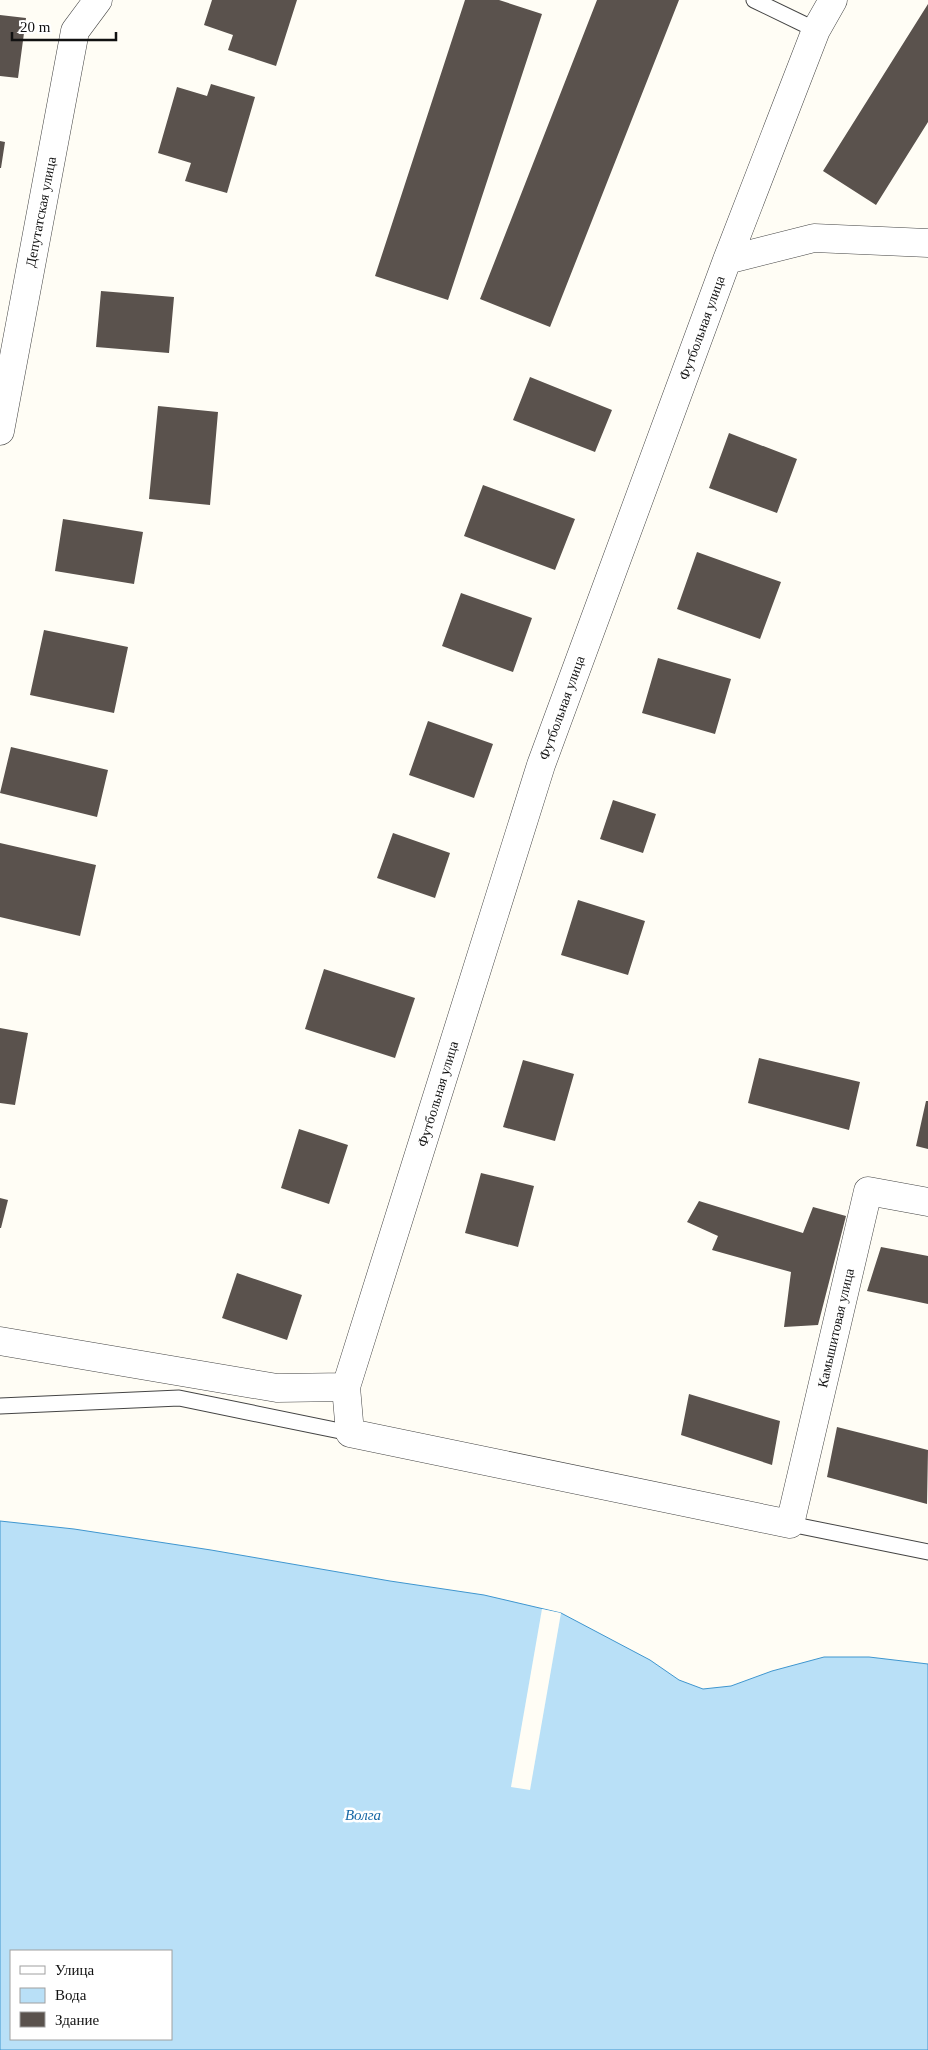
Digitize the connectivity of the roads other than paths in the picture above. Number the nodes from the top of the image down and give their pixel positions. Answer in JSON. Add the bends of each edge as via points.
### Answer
{"nodes":[{"id":1,"x":98,"y":0,"type":"edge"},
{"id":2,"x":754,"y":0,"type":"edge"},
{"id":3,"x":833,"y":0,"type":"edge"},
{"id":4,"x":816,"y":30,"type":"junction"},
{"id":5,"x":928,"y":243,"type":"edge"},
{"id":6,"x":727,"y":260,"type":"junction"},
{"id":7,"x":0,"y":431,"type":"edge"},
{"id":8,"x":928,"y":1202,"type":"edge"},
{"id":9,"x":0,"y":1341,"type":"edge"},
{"id":10,"x":346,"y":1387,"type":"junction"},
{"id":11,"x":0,"y":1406,"type":"edge"},
{"id":12,"x":350,"y":1433,"type":"junction"},
{"id":13,"x":790,"y":1524,"type":"junction"},
{"id":14,"x":928,"y":1552,"type":"edge"}],
"edges":[{"from":1,"to":7,"type":"street","name":"Депутатская улица","via":[[75,31]]},
{"from":2,"to":4,"type":"lane"},
{"from":3,"to":4,"type":"street","name":"Футбольная улица"},
{"from":4,"to":6,"type":"street","name":"Футбольная улица"},
{"from":5,"to":6,"type":"street","via":[[814,238]]},
{"from":6,"to":10,"type":"street","name":"Футбольная улица","via":[[541,765]]},
{"from":8,"to":13,"type":"street","name":"Камышитовая улица","via":[[868,1191]]},
{"from":9,"to":10,"type":"street","via":[[277,1388]]},
{"from":10,"to":12,"type":"street","name":"Футбольная улица"},
{"from":11,"to":12,"type":"lane","via":[[179,1398]]},
{"from":12,"to":13,"type":"street"},
{"from":13,"to":14,"type":"lane"}]}
